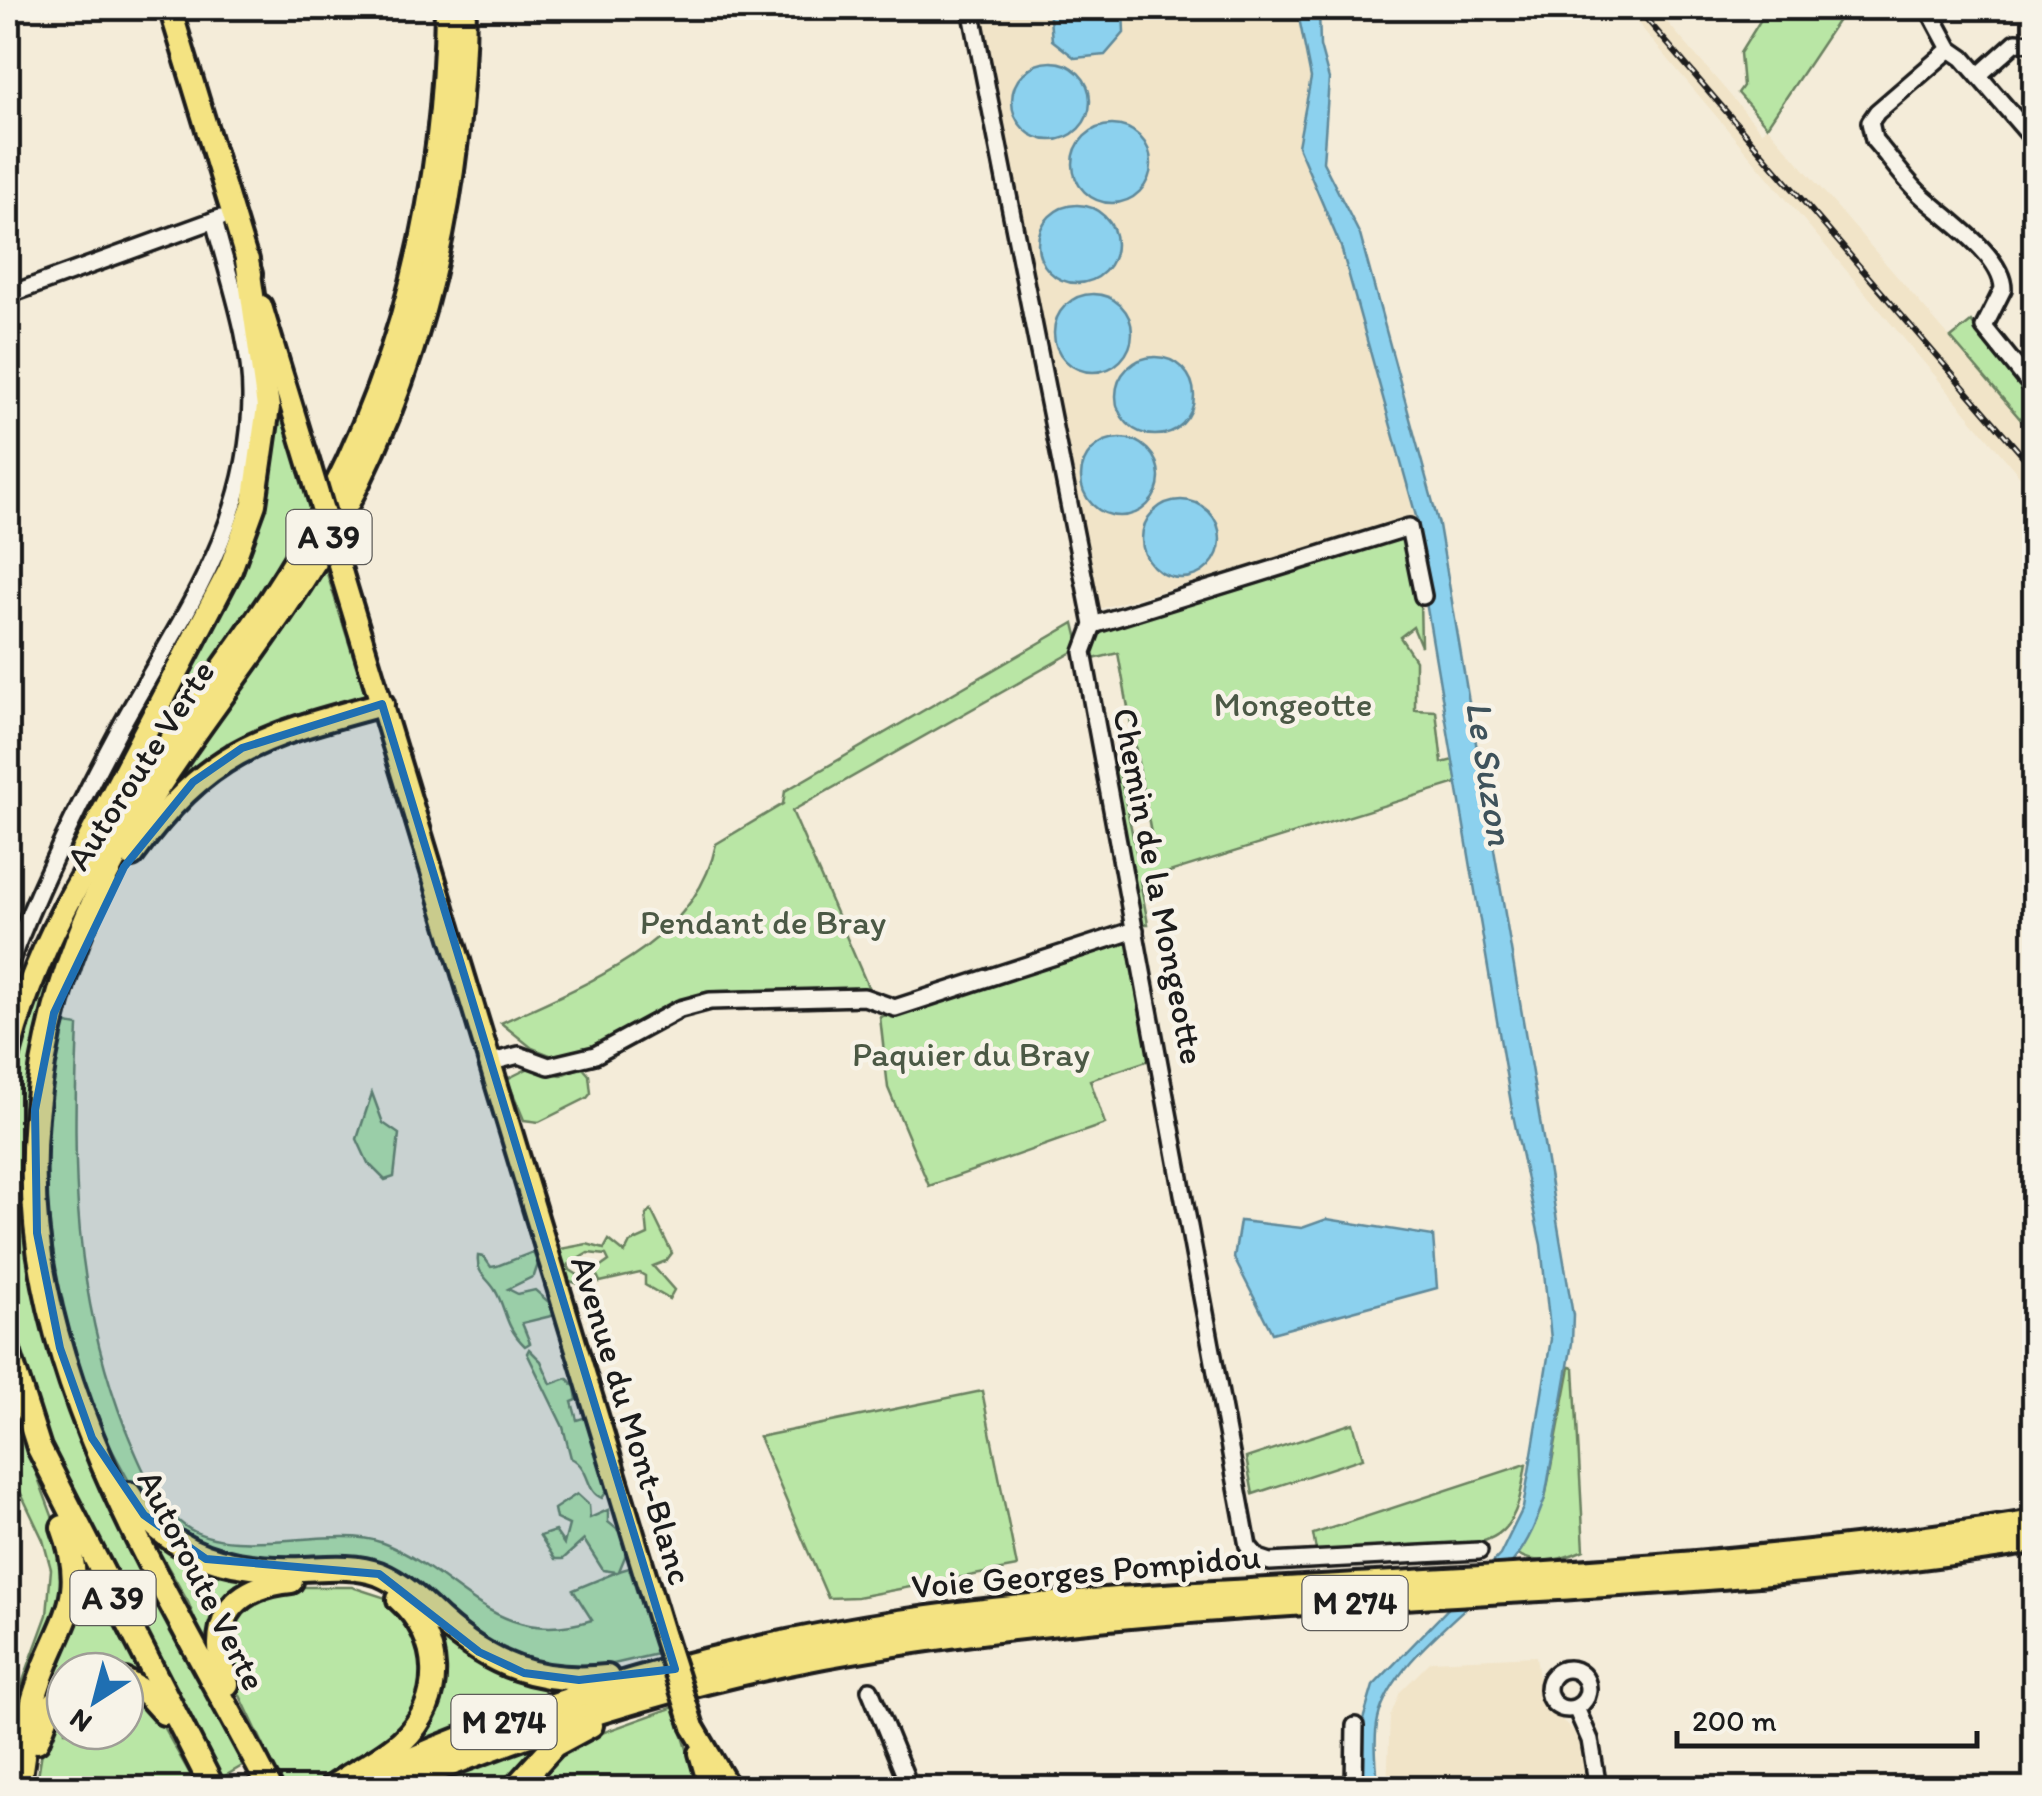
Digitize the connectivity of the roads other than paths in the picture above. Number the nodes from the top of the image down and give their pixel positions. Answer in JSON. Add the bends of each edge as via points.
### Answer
{"nodes":[{"id":1,"x":170,"y":8,"type":"edge"},
{"id":2,"x":447,"y":8,"type":"edge"},
{"id":3,"x":464,"y":8,"type":"edge"},
{"id":4,"x":972,"y":8,"type":"edge"},
{"id":5,"x":1928,"y":8,"type":"edge"},
{"id":6,"x":2034,"y":43,"type":"edge"},
{"id":7,"x":1950,"y":49,"type":"junction"},
{"id":8,"x":1979,"y":74,"type":"junction"},
{"id":9,"x":2034,"y":140,"type":"edge"},
{"id":10,"x":224,"y":217,"type":"junction"},
{"id":11,"x":247,"y":260,"type":"junction"},
{"id":12,"x":8,"y":295,"type":"edge"},
{"id":13,"x":2034,"y":389,"type":"edge"},
{"id":14,"x":1423,"y":596,"type":"dead end"},
{"id":15,"x":1092,"y":625,"type":"junction"},
{"id":16,"x":382,"y":704,"type":"junction"},
{"id":17,"x":1135,"y":930,"type":"junction"},
{"id":18,"x":8,"y":967,"type":"edge"},
{"id":19,"x":25,"y":992,"type":"junction"},
{"id":20,"x":54,"y":1013,"type":"junction"},
{"id":21,"x":8,"y":1054,"type":"edge"},
{"id":22,"x":488,"y":1063,"type":"junction"},
{"id":23,"x":8,"y":1352,"type":"edge"},
{"id":24,"x":92,"y":1438,"type":"junction"},
{"id":25,"x":39,"y":1448,"type":"junction"},
{"id":26,"x":2034,"y":1522,"type":"edge"},
{"id":27,"x":2034,"y":1541,"type":"edge"},
{"id":28,"x":1479,"y":1551,"type":"dead end"},
{"id":29,"x":672,"y":1680,"type":"junction"},
{"id":30,"x":870,"y":1690,"type":"dead end"},
{"id":31,"x":145,"y":1695,"type":"edge"},
{"id":32,"x":1576,"y":1708,"type":"dead end"},
{"id":33,"x":45,"y":1721,"type":"edge"},
{"id":34,"x":1355,"y":1726,"type":"dead end"},
{"id":35,"x":693,"y":1727,"type":"junction"},
{"id":36,"x":243,"y":1735,"type":"junction"},
{"id":37,"x":191,"y":1746,"type":"junction"},
{"id":38,"x":18,"y":1788,"type":"edge"},
{"id":39,"x":29,"y":1788,"type":"edge"},
{"id":40,"x":213,"y":1788,"type":"edge"},
{"id":41,"x":270,"y":1788,"type":"edge"},
{"id":42,"x":332,"y":1788,"type":"edge"},
{"id":43,"x":348,"y":1788,"type":"edge"},
{"id":44,"x":392,"y":1788,"type":"edge"},
{"id":45,"x":515,"y":1788,"type":"edge"},
{"id":46,"x":710,"y":1788,"type":"edge"},
{"id":47,"x":729,"y":1788,"type":"edge"},
{"id":48,"x":910,"y":1788,"type":"edge"},
{"id":49,"x":1354,"y":1788,"type":"edge"},
{"id":50,"x":1598,"y":1788,"type":"edge"}],
"edges":[{"from":1,"to":10,"type":"main road","name":"Avenue du Mont-Blanc"},
{"from":2,"to":19,"type":"highway","name":"Autoroute Verte","number":"A 39","via":[[433,193],[401,330],[366,424],[306,543],[77,886]]},
{"from":3,"to":20,"type":"highway","name":"Autoroute Verte","number":"A 39","via":[[458,137],[446,216],[420,328],[382,430],[311,566],[119,850]]},
{"from":4,"to":15,"type":"street","name":"Chemin de la Mongeotte"},
{"from":5,"to":7,"type":"street"},
{"from":6,"to":8,"type":"street","via":[[2016,42]]},
{"from":7,"to":8,"type":"street"},
{"from":7,"to":13,"type":"street","via":[[1877,112],[1871,130],[1922,197],[1954,220],[1997,270],[2003,289],[1984,328]]},
{"from":8,"to":9,"type":"street"},
{"from":10,"to":11,"type":"main road","name":"Avenue du Mont-Blanc"},
{"from":10,"to":12,"type":"street"},
{"from":10,"to":18,"type":"street","via":[[251,396],[240,498],[219,550],[87,790]]},
{"from":11,"to":16,"type":"main road","name":"Avenue du Mont-Blanc","bridge":true},
{"from":11,"to":19,"type":"highway","via":[[268,408],[254,504],[230,570],[60,893]]},
{"from":14,"to":15,"type":"street","via":[[1409,526]]},
{"from":15,"to":17,"type":"street","name":"Chemin de la Mongeotte","via":[[1084,652]]},
{"from":16,"to":20,"type":"highway","via":[[242,748],[193,782],[115,881]]},
{"from":16,"to":22,"type":"main road","name":"Avenue du Mont-Blanc"},
{"from":17,"to":22,"type":"street","via":[[894,1008],[864,997],[710,1001],[596,1056],[549,1066],[520,1055]]},
{"from":17,"to":28,"type":"street","name":"Chemin de la Mongeotte","via":[[1248,1546],[1270,1562]]},
{"from":19,"to":21,"type":"highway","name":"Autoroute Verte","number":"A 39"},
{"from":20,"to":24,"type":"highway","name":"Autoroute Verte","number":"A 39","via":[[36,1110],[38,1234],[60,1348]]},
{"from":22,"to":35,"type":"main road","name":"Avenue du Mont-Blanc","bridge":true},
{"from":23,"to":25,"type":"highway","number":"A 39"},
{"from":24,"to":29,"type":"highway","via":[[144,1515],[196,1555],[243,1568],[380,1574],[479,1652],[524,1673]]},
{"from":24,"to":36,"type":"highway","name":"Autoroute Verte","number":"A 39"},
{"from":25,"to":37,"type":"highway","number":"A 39"},
{"from":25,"to":38,"type":"highway","via":[[38,1462],[75,1561],[76,1595],[37,1688]]},
{"from":26,"to":29,"type":"highway","name":"Voie Georges Pompidou","number":"M 274","via":[[1704,1562],[1016,1608],[820,1636]]},
{"from":27,"to":29,"type":"highway","name":"Voie Georges Pompidou","number":"M 274","via":[[1732,1579],[1172,1613],[1000,1630]]},
{"from":29,"to":43,"type":"highway","name":"Voie Georges Pompidou","number":"M 274","via":[[529,1713]]},
{"from":29,"to":44,"type":"highway","name":"Voie Georges Pompidou","number":"M 274"},
{"from":29,"to":45,"type":"highway","via":[[565,1738]]},
{"from":30,"to":48,"type":"street"},
{"from":31,"to":37,"type":"highway"},
{"from":32,"to":50,"type":"street","via":[[1590,1740]]},
{"from":33,"to":39,"type":"highway"},
{"from":34,"to":49,"type":"street"},
{"from":35,"to":46,"type":"main road"},
{"from":35,"to":47,"type":"main road","name":"Avenue du Mont-Blanc"},
{"from":36,"to":41,"type":"highway","name":"Autoroute Verte","number":"A 39"},
{"from":36,"to":42,"type":"highway","via":[[219,1652],[223,1622],[241,1597],[265,1585],[321,1580],[357,1580],[394,1595],[428,1639],[430,1698],[404,1740]]},
{"from":37,"to":40,"type":"highway","number":"A 39"}]}
